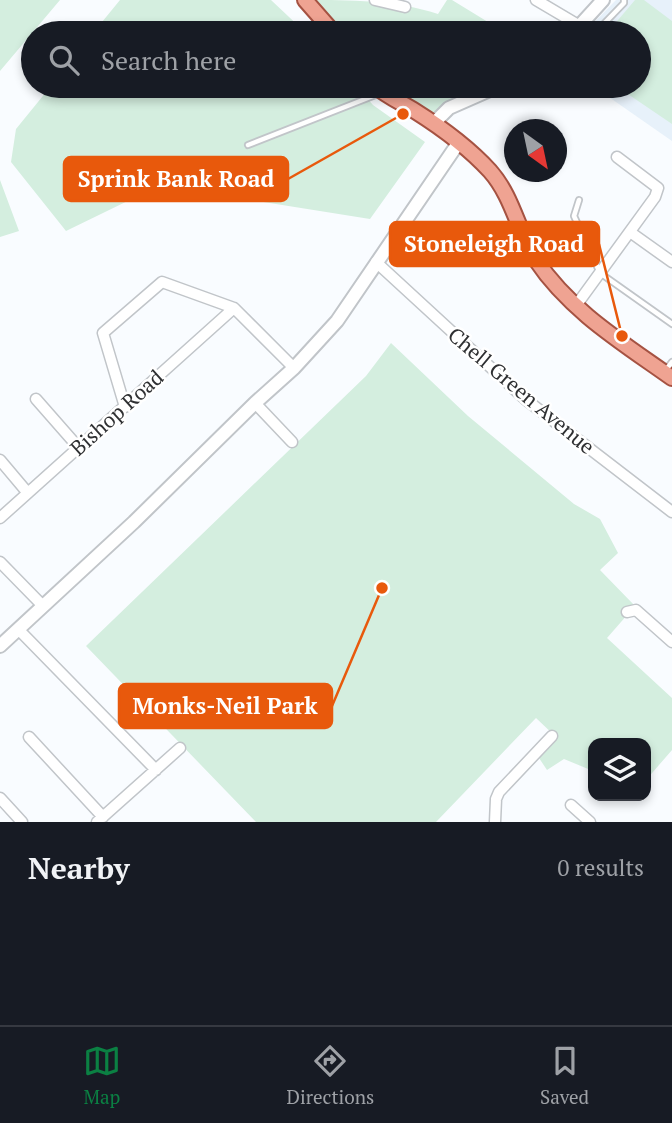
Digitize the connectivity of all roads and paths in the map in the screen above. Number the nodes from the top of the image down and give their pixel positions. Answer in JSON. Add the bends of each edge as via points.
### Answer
{"nodes":[{"id":1,"x":305,"y":0,"type":"edge"},
{"id":2,"x":375,"y":0,"type":"edge"},
{"id":3,"x":536,"y":0,"type":"edge"},
{"id":4,"x":603,"y":0,"type":"edge"},
{"id":5,"x":624,"y":0,"type":"edge"},
{"id":6,"x":405,"y":7,"type":"dead end"},
{"id":7,"x":323,"y":21,"type":"edge"},
{"id":8,"x":566,"y":21,"type":"edge"},
{"id":9,"x":584,"y":21,"type":"edge"},
{"id":10,"x":607,"y":21,"type":"edge"},
{"id":11,"x":357,"y":98,"type":"edge"},
{"id":12,"x":392,"y":98,"type":"edge"},
{"id":13,"x":472,"y":98,"type":"edge"},
{"id":14,"x":434,"y":124,"type":"junction"},
{"id":15,"x":459,"y":142,"type":"junction"},
{"id":16,"x":248,"y":145,"type":"dead end"},
{"id":17,"x":617,"y":157,"type":"dead end"},
{"id":18,"x":579,"y":201,"type":"dead end"},
{"id":19,"x":630,"y":232,"type":"junction"},
{"id":20,"x":376,"y":262,"type":"junction"},
{"id":21,"x":672,"y":262,"type":"edge"},
{"id":22,"x":600,"y":273,"type":"junction"},
{"id":23,"x":575,"y":307,"type":"junction"},
{"id":24,"x":234,"y":308,"type":"junction"},
{"id":25,"x":672,"y":324,"type":"edge"},
{"id":26,"x":294,"y":368,"type":"junction"},
{"id":27,"x":669,"y":370,"type":"edge"},
{"id":28,"x":36,"y":399,"type":"dead end"},
{"id":29,"x":255,"y":403,"type":"junction"},
{"id":30,"x":125,"y":407,"type":"junction"},
{"id":31,"x":292,"y":442,"type":"dead end"},
{"id":32,"x":79,"y":448,"type":"junction"},
{"id":33,"x":0,"y":460,"type":"edge"},
{"id":34,"x":27,"y":492,"type":"junction"},
{"id":35,"x":672,"y":512,"type":"edge"},
{"id":36,"x":0,"y":518,"type":"edge"},
{"id":37,"x":0,"y":562,"type":"edge"},
{"id":38,"x":43,"y":606,"type":"junction"},
{"id":39,"x":627,"y":612,"type":"dead end"},
{"id":40,"x":18,"y":629,"type":"junction"},
{"id":41,"x":672,"y":642,"type":"edge"},
{"id":42,"x":0,"y":646,"type":"edge"},
{"id":43,"x":552,"y":736,"type":"dead end"},
{"id":44,"x":29,"y":737,"type":"dead end"},
{"id":45,"x":180,"y":748,"type":"dead end"},
{"id":46,"x":156,"y":769,"type":"junction"},
{"id":47,"x":0,"y":798,"type":"edge"},
{"id":48,"x":571,"y":805,"type":"dead end"},
{"id":49,"x":100,"y":819,"type":"edge"},
{"id":50,"x":22,"y":822,"type":"edge"},
{"id":51,"x":495,"y":822,"type":"edge"},
{"id":52,"x":590,"y":822,"type":"edge"}],
"edges":[{"from":1,"to":7,"type":"main road"},
{"from":2,"to":6,"type":"street"},
{"from":3,"to":8,"type":"street"},
{"from":4,"to":9,"type":"street"},
{"from":5,"to":10,"type":"lane"},
{"from":11,"to":16,"type":"lane"},
{"from":12,"to":14,"type":"main road"},
{"from":13,"to":14,"type":"street","via":[[449,108]]},
{"from":14,"to":15,"type":"main road"},
{"from":15,"to":20,"type":"street"},
{"from":15,"to":23,"type":"main road","via":[[499,184],[534,257]]},
{"from":17,"to":19,"type":"street","via":[[658,188]]},
{"from":18,"to":22,"type":"lane","via":[[573,216]]},
{"from":19,"to":21,"type":"street"},
{"from":19,"to":22,"type":"street"},
{"from":20,"to":26,"type":"street","via":[[337,321]]},
{"from":20,"to":35,"type":"street","name":"Chell Green Avenue","via":[[525,400]]},
{"from":22,"to":23,"type":"street"},
{"from":22,"to":25,"type":"lane"},
{"from":23,"to":27,"type":"main road"},
{"from":24,"to":26,"type":"street"},
{"from":24,"to":30,"type":"street","name":"Bishop Road"},
{"from":24,"to":30,"type":"street","via":[[162,282],[103,333]]},
{"from":26,"to":29,"type":"street"},
{"from":28,"to":32,"type":"street"},
{"from":29,"to":31,"type":"street"},
{"from":29,"to":38,"type":"street"},
{"from":30,"to":32,"type":"street","name":"Bishop Road"},
{"from":32,"to":34,"type":"street","name":"Bishop Road"},
{"from":33,"to":34,"type":"street"},
{"from":34,"to":36,"type":"street","name":"Bishop Road"},
{"from":37,"to":38,"type":"street"},
{"from":38,"to":40,"type":"street"},
{"from":39,"to":41,"type":"street","via":[[636,610]]},
{"from":40,"to":42,"type":"street"},
{"from":40,"to":46,"type":"street"},
{"from":43,"to":51,"type":"street","via":[[533,763],[499,792]]},
{"from":44,"to":49,"type":"street"},
{"from":45,"to":46,"type":"street"},
{"from":46,"to":49,"type":"street"},
{"from":47,"to":50,"type":"street"},
{"from":48,"to":52,"type":"street"}]}
